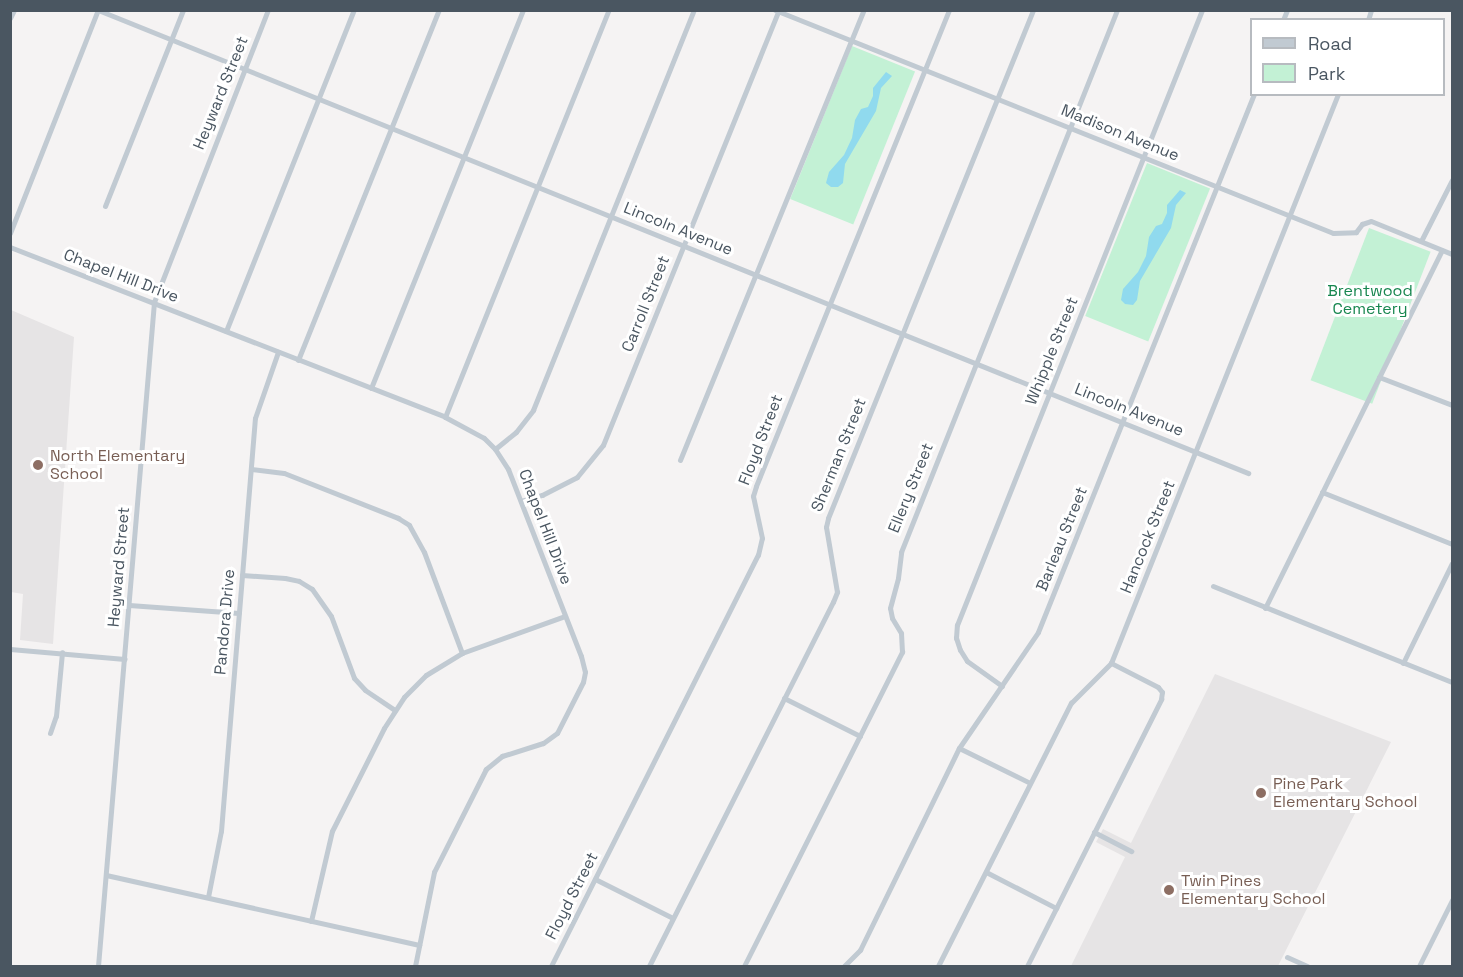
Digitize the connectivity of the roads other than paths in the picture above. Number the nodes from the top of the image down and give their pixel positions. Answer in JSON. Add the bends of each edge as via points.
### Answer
{"nodes":[{"id":1,"x":14,"y":10,"type":"edge"},
{"id":2,"x":98,"y":10,"type":"edge"},
{"id":3,"x":183,"y":10,"type":"edge"},
{"id":4,"x":268,"y":10,"type":"edge"},
{"id":5,"x":354,"y":10,"type":"edge"},
{"id":6,"x":439,"y":10,"type":"edge"},
{"id":7,"x":524,"y":10,"type":"edge"},
{"id":8,"x":609,"y":10,"type":"edge"},
{"id":9,"x":694,"y":10,"type":"edge"},
{"id":10,"x":864,"y":10,"type":"edge"},
{"id":11,"x":949,"y":10,"type":"edge"},
{"id":12,"x":1033,"y":10,"type":"edge"},
{"id":13,"x":1118,"y":10,"type":"edge"},
{"id":14,"x":1202,"y":10,"type":"edge"},
{"id":15,"x":777,"y":11,"type":"edge"},
{"id":16,"x":10,"y":18,"type":"edge"},
{"id":17,"x":171,"y":40,"type":"junction"},
{"id":18,"x":852,"y":40,"type":"junction"},
{"id":19,"x":244,"y":70,"type":"junction"},
{"id":20,"x":925,"y":70,"type":"junction"},
{"id":21,"x":1253,"y":96,"type":"edge"},
{"id":22,"x":1337,"y":96,"type":"edge"},
{"id":23,"x":998,"y":98,"type":"junction"},
{"id":24,"x":318,"y":99,"type":"junction"},
{"id":25,"x":1071,"y":128,"type":"junction"},
{"id":26,"x":390,"y":129,"type":"junction"},
{"id":27,"x":1144,"y":157,"type":"junction"},
{"id":28,"x":464,"y":158,"type":"junction"},
{"id":29,"x":1452,"y":180,"type":"edge"},
{"id":30,"x":1217,"y":187,"type":"junction"},
{"id":31,"x":537,"y":188,"type":"junction"},
{"id":32,"x":105,"y":206,"type":"dead end"},
{"id":33,"x":1290,"y":216,"type":"junction"},
{"id":34,"x":610,"y":217,"type":"junction"},
{"id":35,"x":10,"y":233,"type":"edge"},
{"id":36,"x":1421,"y":242,"type":"junction"},
{"id":37,"x":683,"y":246,"type":"junction"},
{"id":38,"x":10,"y":247,"type":"edge"},
{"id":39,"x":1442,"y":250,"type":"junction"},
{"id":40,"x":1452,"y":254,"type":"edge"},
{"id":41,"x":756,"y":275,"type":"junction"},
{"id":42,"x":154,"y":303,"type":"junction"},
{"id":43,"x":829,"y":304,"type":"junction"},
{"id":44,"x":226,"y":331,"type":"junction"},
{"id":45,"x":902,"y":333,"type":"junction"},
{"id":46,"x":278,"y":352,"type":"junction"},
{"id":47,"x":298,"y":360,"type":"junction"},
{"id":48,"x":976,"y":364,"type":"junction"},
{"id":49,"x":1379,"y":377,"type":"junction"},
{"id":50,"x":371,"y":388,"type":"junction"},
{"id":51,"x":1050,"y":393,"type":"junction"},
{"id":52,"x":1452,"y":405,"type":"edge"},
{"id":53,"x":445,"y":417,"type":"junction"},
{"id":54,"x":1123,"y":423,"type":"junction"},
{"id":55,"x":495,"y":449,"type":"junction"},
{"id":56,"x":1196,"y":452,"type":"junction"},
{"id":57,"x":680,"y":460,"type":"dead end"},
{"id":58,"x":251,"y":469,"type":"junction"},
{"id":59,"x":1248,"y":473,"type":"dead end"},
{"id":60,"x":1322,"y":492,"type":"junction"},
{"id":61,"x":521,"y":501,"type":"junction"},
{"id":62,"x":1452,"y":544,"type":"edge"},
{"id":63,"x":1452,"y":563,"type":"edge"},
{"id":64,"x":242,"y":575,"type":"junction"},
{"id":65,"x":1213,"y":586,"type":"dead end"},
{"id":66,"x":129,"y":605,"type":"junction"},
{"id":67,"x":1264,"y":608,"type":"junction"},
{"id":68,"x":239,"y":613,"type":"junction"},
{"id":69,"x":565,"y":616,"type":"junction"},
{"id":70,"x":10,"y":649,"type":"edge"},
{"id":71,"x":62,"y":652,"type":"junction"},
{"id":72,"x":462,"y":653,"type":"junction"},
{"id":73,"x":125,"y":659,"type":"junction"},
{"id":74,"x":1111,"y":663,"type":"junction"},
{"id":75,"x":1403,"y":663,"type":"junction"},
{"id":76,"x":1452,"y":682,"type":"edge"},
{"id":77,"x":1002,"y":686,"type":"junction"},
{"id":78,"x":784,"y":698,"type":"junction"},
{"id":79,"x":394,"y":710,"type":"junction"},
{"id":80,"x":50,"y":733,"type":"dead end"},
{"id":81,"x":860,"y":736,"type":"junction"},
{"id":82,"x":959,"y":748,"type":"junction"},
{"id":83,"x":1030,"y":783,"type":"junction"},
{"id":84,"x":1094,"y":832,"type":"junction"},
{"id":85,"x":1131,"y":851,"type":"dead end"},
{"id":86,"x":986,"y":872,"type":"junction"},
{"id":87,"x":106,"y":875,"type":"junction"},
{"id":88,"x":595,"y":879,"type":"junction"},
{"id":89,"x":208,"y":897,"type":"junction"},
{"id":90,"x":1452,"y":900,"type":"edge"},
{"id":91,"x":1056,"y":908,"type":"junction"},
{"id":92,"x":673,"y":918,"type":"junction"},
{"id":93,"x":311,"y":921,"type":"junction"},
{"id":94,"x":419,"y":945,"type":"junction"},
{"id":95,"x":1287,"y":957,"type":"dead end"},
{"id":96,"x":98,"y":966,"type":"edge"},
{"id":97,"x":415,"y":966,"type":"edge"},
{"id":98,"x":551,"y":966,"type":"edge"},
{"id":99,"x":649,"y":966,"type":"edge"},
{"id":100,"x":744,"y":966,"type":"edge"},
{"id":101,"x":844,"y":966,"type":"edge"},
{"id":102,"x":938,"y":966,"type":"edge"},
{"id":103,"x":1027,"y":966,"type":"edge"},
{"id":104,"x":1307,"y":966,"type":"edge"},
{"id":105,"x":1419,"y":966,"type":"edge"}],
"edges":[{"from":1,"to":16,"type":"street"},
{"from":2,"to":17,"type":"street","name":"Lincoln Avenue"},
{"from":2,"to":35,"type":"street"},
{"from":3,"to":17,"type":"street"},
{"from":4,"to":19,"type":"street","name":"Heyward Street"},
{"from":5,"to":24,"type":"street"},
{"from":6,"to":26,"type":"street"},
{"from":7,"to":28,"type":"street"},
{"from":8,"to":31,"type":"street"},
{"from":9,"to":34,"type":"street"},
{"from":10,"to":18,"type":"street"},
{"from":11,"to":20,"type":"street","name":"Floyd Street"},
{"from":12,"to":23,"type":"street","name":"Sherman Street"},
{"from":13,"to":25,"type":"street","name":"Ellery Street"},
{"from":14,"to":27,"type":"street","name":"Whipple Street"},
{"from":15,"to":18,"type":"street","name":"Madison Avenue"},
{"from":15,"to":37,"type":"street","name":"Carroll Street"},
{"from":17,"to":19,"type":"street","name":"Lincoln Avenue"},
{"from":17,"to":32,"type":"street"},
{"from":18,"to":20,"type":"street","name":"Madison Avenue"},
{"from":18,"to":41,"type":"street"},
{"from":19,"to":24,"type":"street","name":"Lincoln Avenue"},
{"from":19,"to":42,"type":"street","name":"Heyward Street"},
{"from":20,"to":23,"type":"street","name":"Madison Avenue"},
{"from":20,"to":43,"type":"street","name":"Floyd Street"},
{"from":21,"to":30,"type":"street","name":"Barleau Street"},
{"from":22,"to":33,"type":"street","name":"Hancock Street"},
{"from":23,"to":25,"type":"street","name":"Madison Avenue"},
{"from":23,"to":45,"type":"street","name":"Sherman Street"},
{"from":24,"to":26,"type":"street","name":"Lincoln Avenue"},
{"from":24,"to":44,"type":"street"},
{"from":25,"to":27,"type":"street","name":"Madison Avenue"},
{"from":25,"to":48,"type":"street","name":"Ellery Street"},
{"from":26,"to":28,"type":"street","name":"Lincoln Avenue"},
{"from":26,"to":47,"type":"street"},
{"from":27,"to":30,"type":"street","name":"Madison Avenue"},
{"from":27,"to":51,"type":"street","name":"Whipple Street"},
{"from":28,"to":31,"type":"street","name":"Lincoln Avenue"},
{"from":28,"to":50,"type":"street"},
{"from":29,"to":36,"type":"street"},
{"from":30,"to":33,"type":"street","name":"Madison Avenue"},
{"from":30,"to":54,"type":"street","name":"Barleau Street"},
{"from":31,"to":34,"type":"street","name":"Lincoln Avenue"},
{"from":31,"to":53,"type":"street"},
{"from":33,"to":36,"type":"street","name":"Madison Avenue","via":[[1347,235],[1371,221]]},
{"from":33,"to":56,"type":"street","name":"Hancock Street"},
{"from":34,"to":37,"type":"street","name":"Lincoln Avenue"},
{"from":34,"to":55,"type":"street","via":[[533,410],[516,432]]},
{"from":36,"to":39,"type":"street","name":"Madison Avenue"},
{"from":37,"to":41,"type":"street","name":"Lincoln Avenue"},
{"from":37,"to":61,"type":"street","name":"Carroll Street","via":[[603,445],[577,477]]},
{"from":38,"to":42,"type":"street","name":"Chapel Hill Drive"},
{"from":39,"to":40,"type":"street","name":"Madison Avenue"},
{"from":39,"to":49,"type":"street"},
{"from":41,"to":43,"type":"street","name":"Lincoln Avenue"},
{"from":41,"to":57,"type":"street"},
{"from":42,"to":44,"type":"street","name":"Chapel Hill Drive"},
{"from":42,"to":66,"type":"street","name":"Heyward Street"},
{"from":43,"to":45,"type":"street","name":"Lincoln Avenue"},
{"from":43,"to":88,"type":"street","name":"Floyd Street","via":[[753,496],[762,538],[758,555]]},
{"from":44,"to":46,"type":"street","name":"Chapel Hill Drive"},
{"from":45,"to":48,"type":"street","name":"Lincoln Avenue"},
{"from":45,"to":78,"type":"street","name":"Sherman Street","via":[[828,518],[826,527],[837,592]]},
{"from":46,"to":47,"type":"street","name":"Chapel Hill Drive"},
{"from":46,"to":58,"type":"street","name":"Pandora Drive","via":[[258,404]]},
{"from":47,"to":50,"type":"street","name":"Chapel Hill Drive"},
{"from":48,"to":51,"type":"street","name":"Lincoln Avenue"},
{"from":48,"to":81,"type":"street","name":"Ellery Street","via":[[901,552],[890,608],[901,633],[902,652]]},
{"from":49,"to":52,"type":"street"},
{"from":49,"to":60,"type":"street"},
{"from":50,"to":53,"type":"street","name":"Chapel Hill Drive"},
{"from":51,"to":54,"type":"street","name":"Lincoln Avenue"},
{"from":51,"to":77,"type":"street","name":"Whipple Street","via":[[957,625],[958,644],[967,661]]},
{"from":53,"to":55,"type":"street","name":"Chapel Hill Drive","via":[[468,428]]},
{"from":54,"to":56,"type":"street","name":"Lincoln Avenue"},
{"from":54,"to":77,"type":"street","name":"Barleau Street","via":[[1042,622]]},
{"from":55,"to":61,"type":"street","name":"Chapel Hill Drive"},
{"from":56,"to":59,"type":"street","name":"Lincoln Avenue"},
{"from":56,"to":74,"type":"street","name":"Hancock Street"},
{"from":58,"to":64,"type":"street","name":"Pandora Drive"},
{"from":58,"to":72,"type":"street","via":[[284,473],[409,525],[424,552]]},
{"from":60,"to":62,"type":"street"},
{"from":60,"to":67,"type":"street"},
{"from":61,"to":69,"type":"street","name":"Chapel Hill Drive"},
{"from":63,"to":75,"type":"street"},
{"from":64,"to":68,"type":"street","name":"Pandora Drive"},
{"from":64,"to":79,"type":"street","via":[[285,578],[312,589],[331,616],[354,678]]},
{"from":65,"to":67,"type":"street"},
{"from":66,"to":68,"type":"street"},
{"from":66,"to":73,"type":"street","name":"Heyward Street"},
{"from":67,"to":75,"type":"street"},
{"from":68,"to":89,"type":"street","name":"Pandora Drive","via":[[221,831]]},
{"from":69,"to":72,"type":"street"},
{"from":69,"to":94,"type":"street","name":"Chapel Hill Drive","via":[[581,656],[583,682],[557,733],[543,743],[502,756],[486,769],[434,872]]},
{"from":70,"to":71,"type":"street"},
{"from":71,"to":73,"type":"street"},
{"from":71,"to":80,"type":"street","via":[[56,716]]},
{"from":72,"to":79,"type":"street","via":[[426,675]]},
{"from":73,"to":87,"type":"street","name":"Heyward Street"},
{"from":74,"to":83,"type":"street","name":"Hancock Street","via":[[1071,703]]},
{"from":74,"to":84,"type":"street","via":[[1162,692]]},
{"from":75,"to":76,"type":"street"},
{"from":77,"to":82,"type":"street","name":"Barleau Street"},
{"from":78,"to":81,"type":"street"},
{"from":78,"to":92,"type":"street","name":"Sherman Street"},
{"from":79,"to":93,"type":"street","via":[[332,831]]},
{"from":81,"to":100,"type":"street","name":"Ellery Street"},
{"from":82,"to":83,"type":"street"},
{"from":82,"to":101,"type":"street","name":"Barleau Street","via":[[860,950]]},
{"from":83,"to":86,"type":"street","name":"Hancock Street"},
{"from":84,"to":85,"type":"street"},
{"from":84,"to":91,"type":"street"},
{"from":86,"to":91,"type":"street"},
{"from":86,"to":102,"type":"street","name":"Hancock Street"},
{"from":87,"to":89,"type":"street"},
{"from":87,"to":96,"type":"street","name":"Heyward Street"},
{"from":88,"to":92,"type":"street"},
{"from":88,"to":98,"type":"street","name":"Floyd Street"},
{"from":89,"to":93,"type":"street"},
{"from":90,"to":105,"type":"street"},
{"from":91,"to":103,"type":"street"},
{"from":92,"to":99,"type":"street","name":"Sherman Street"},
{"from":93,"to":94,"type":"street"},
{"from":94,"to":97,"type":"street","name":"Chapel Hill Drive"},
{"from":95,"to":104,"type":"street"}]}
